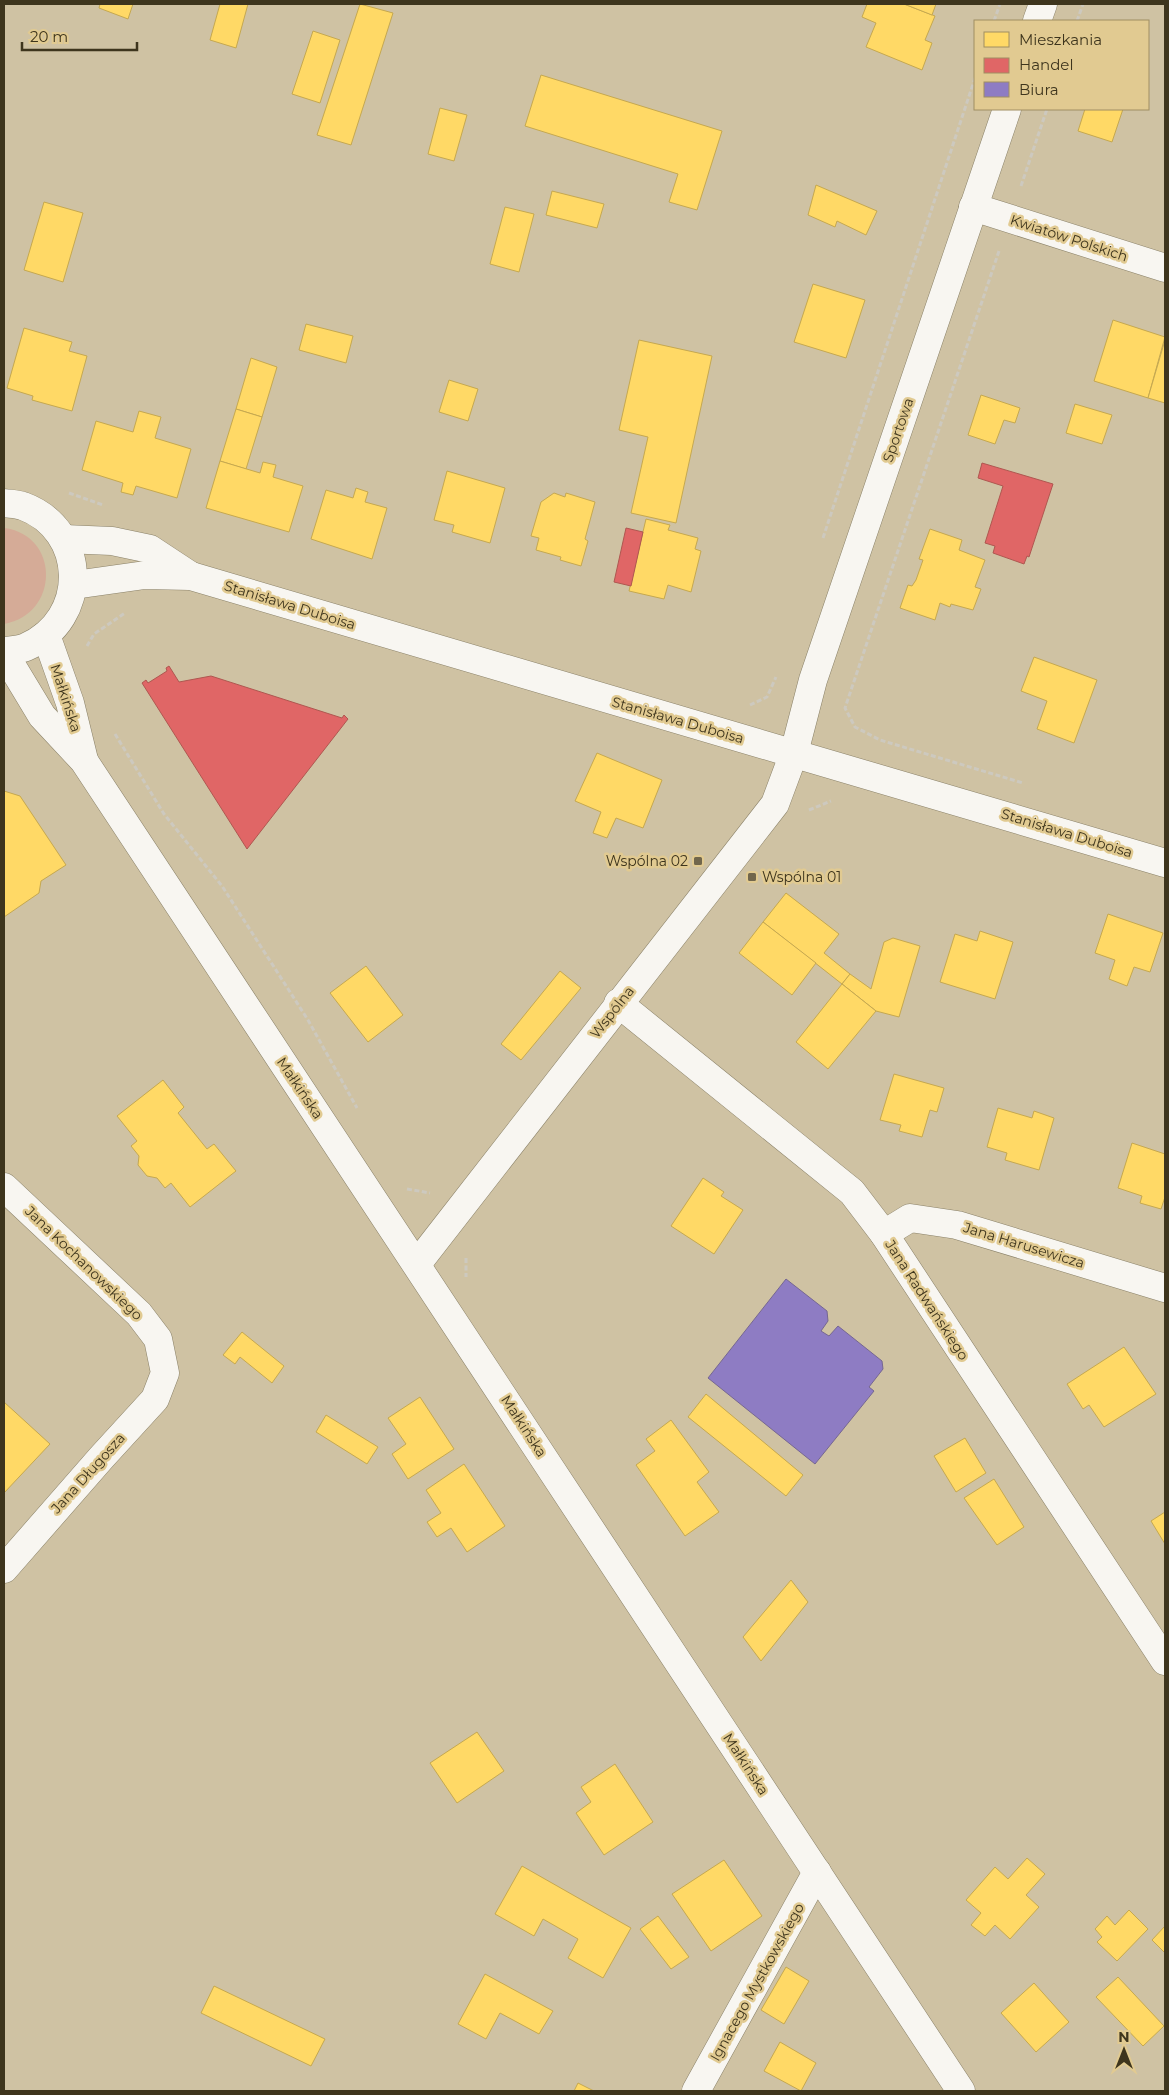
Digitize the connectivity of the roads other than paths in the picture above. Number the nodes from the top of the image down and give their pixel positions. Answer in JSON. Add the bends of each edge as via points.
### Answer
{"nodes":[{"id":1,"x":1043,"y":4,"type":"edge"},
{"id":2,"x":1037,"y":20,"type":"edge"},
{"id":3,"x":1007,"y":110,"type":"edge"},
{"id":4,"x":973,"y":207,"type":"junction"},
{"id":5,"x":1165,"y":268,"type":"edge"},
{"id":6,"x":4,"y":504,"type":"edge"},
{"id":7,"x":64,"y":539,"type":"junction"},
{"id":8,"x":191,"y":576,"type":"junction"},
{"id":9,"x":74,"y":585,"type":"junction"},
{"id":10,"x":46,"y":635,"type":"junction"},
{"id":11,"x":4,"y":652,"type":"edge"},
{"id":12,"x":794,"y":753,"type":"junction"},
{"id":13,"x":84,"y":761,"type":"junction"},
{"id":14,"x":1165,"y":863,"type":"edge"},
{"id":15,"x":618,"y":1003,"type":"junction"},
{"id":16,"x":4,"y":1187,"type":"edge"},
{"id":17,"x":884,"y":1234,"type":"junction"},
{"id":18,"x":417,"y":1264,"type":"junction"},
{"id":19,"x":1165,"y":1288,"type":"edge"},
{"id":20,"x":165,"y":1373,"type":"joint"},
{"id":21,"x":4,"y":1569,"type":"edge"},
{"id":22,"x":1165,"y":1661,"type":"edge"},
{"id":23,"x":817,"y":1872,"type":"junction"},
{"id":24,"x":696,"y":2091,"type":"edge"},
{"id":25,"x":961,"y":2091,"type":"edge"}],
"edges":[{"from":1,"to":2,"type":"street"},
{"from":3,"to":4,"type":"street","name":"Sportowa"},
{"from":4,"to":5,"type":"street","name":"Kwiatów Polskich"},
{"from":4,"to":12,"type":"street","name":"Sportowa","via":[[813,680]]},
{"from":6,"to":7,"type":"street","via":[[22,506],[46,518]]},
{"from":7,"to":8,"type":"street","name":"Stanisława Duboisa","via":[[112,541],[150,549]]},
{"from":7,"to":9,"type":"street","via":[[72,561]]},
{"from":8,"to":9,"type":"street","name":"Stanisława Duboisa","via":[[145,575]]},
{"from":8,"to":12,"type":"street","name":"Stanisława Duboisa"},
{"from":9,"to":10,"type":"street","via":[[60,621]]},
{"from":10,"to":11,"type":"street","via":[[26,647]]},
{"from":10,"to":13,"type":"street","name":"Małkińska","via":[[70,703]]},
{"from":11,"to":13,"type":"street","name":"Małkińska","via":[[42,716]]},
{"from":12,"to":14,"type":"street","name":"Stanisława Duboisa"},
{"from":12,"to":15,"type":"street","name":"Wspólna","via":[[775,804]]},
{"from":13,"to":18,"type":"street","name":"Małkińska"},
{"from":15,"to":17,"type":"street","name":"Jana Radwańskiego","via":[[852,1192]]},
{"from":15,"to":18,"type":"street","name":"Wspólna"},
{"from":16,"to":20,"type":"street","name":"Jana Kochanowskiego","via":[[139,1314],[158,1340]]},
{"from":17,"to":19,"type":"street","name":"Jana Harusewicza","via":[[910,1218],[957,1225]]},
{"from":17,"to":22,"type":"street","name":"Jana Radwańskiego"},
{"from":18,"to":23,"type":"street","name":"Małkińska"},
{"from":20,"to":21,"type":"street","name":"Jana Długosza","via":[[155,1399]]},
{"from":23,"to":24,"type":"street","name":"Ignacego Mystkowskiego"},
{"from":23,"to":25,"type":"street","name":"Małkińska"}]}
